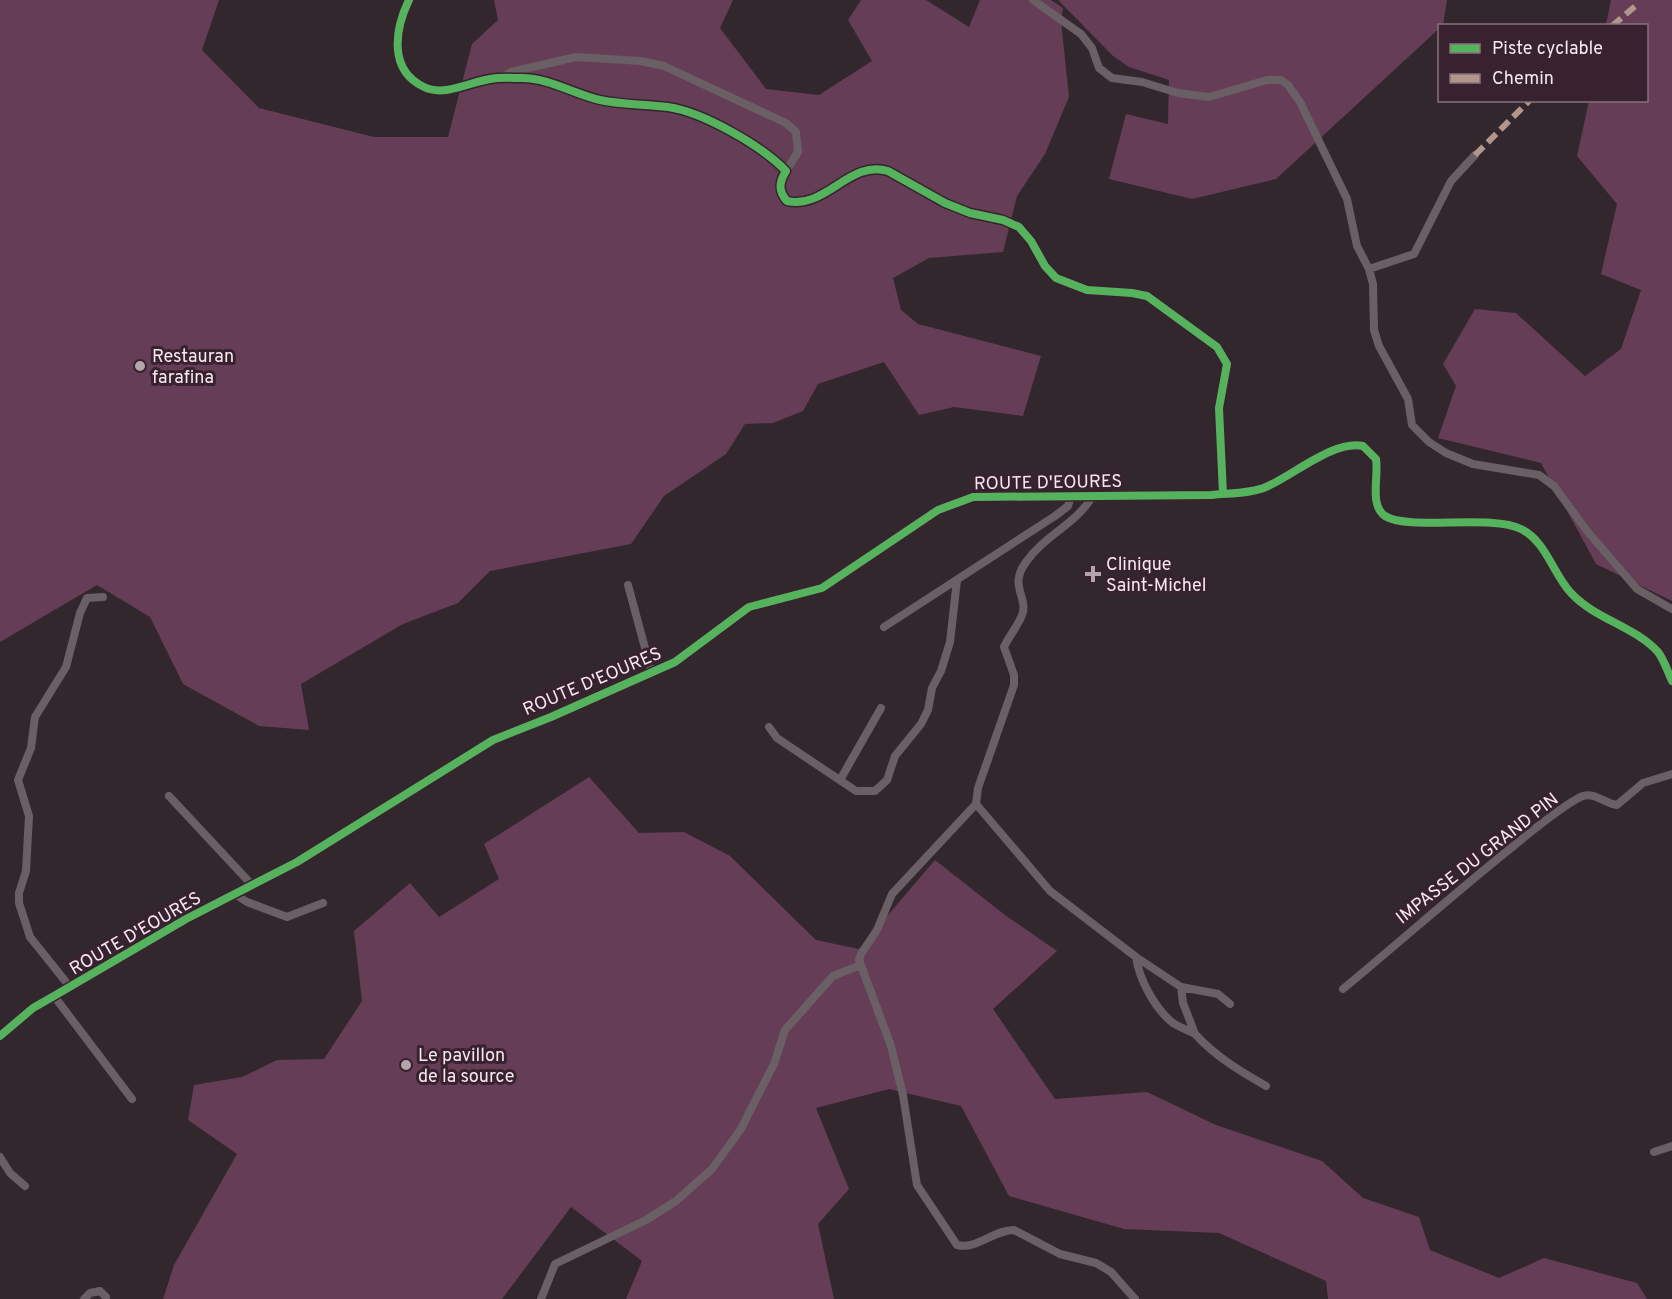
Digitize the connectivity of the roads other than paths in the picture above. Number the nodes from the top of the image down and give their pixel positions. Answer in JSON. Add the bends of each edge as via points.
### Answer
{"nodes":[{"id":1,"x":409,"y":0,"type":"edge"},
{"id":2,"x":1033,"y":0,"type":"edge"},
{"id":3,"x":502,"y":78,"type":"junction"},
{"id":4,"x":1474,"y":155,"type":"dead end"},
{"id":5,"x":786,"y":171,"type":"junction"},
{"id":6,"x":1369,"y":269,"type":"junction"},
{"id":7,"x":1223,"y":494,"type":"junction"},
{"id":8,"x":1056,"y":496,"type":"junction"},
{"id":9,"x":1071,"y":496,"type":"junction"},
{"id":10,"x":1092,"y":497,"type":"junction"},
{"id":11,"x":1055,"y":516,"type":"junction"},
{"id":12,"x":957,"y":580,"type":"junction"},
{"id":13,"x":628,"y":585,"type":"dead end"},
{"id":14,"x":103,"y":597,"type":"dead end"},
{"id":15,"x":1672,"y":609,"type":"edge"},
{"id":16,"x":884,"y":627,"type":"dead end"},
{"id":17,"x":652,"y":674,"type":"junction"},
{"id":18,"x":1672,"y":681,"type":"edge"},
{"id":19,"x":881,"y":708,"type":"dead end"},
{"id":20,"x":769,"y":727,"type":"dead end"},
{"id":21,"x":1672,"y":774,"type":"edge"},
{"id":22,"x":840,"y":780,"type":"junction"},
{"id":23,"x":170,"y":796,"type":"dead end"},
{"id":24,"x":976,"y":804,"type":"junction"},
{"id":25,"x":253,"y":886,"type":"junction"},
{"id":26,"x":236,"y":895,"type":"junction"},
{"id":27,"x":323,"y":903,"type":"dead end"},
{"id":28,"x":1136,"y":957,"type":"junction"},
{"id":29,"x":861,"y":965,"type":"junction"},
{"id":30,"x":70,"y":987,"type":"junction"},
{"id":31,"x":1181,"y":987,"type":"junction"},
{"id":32,"x":1343,"y":989,"type":"dead end"},
{"id":33,"x":54,"y":996,"type":"junction"},
{"id":34,"x":1230,"y":1004,"type":"dead end"},
{"id":35,"x":1195,"y":1034,"type":"junction"},
{"id":36,"x":0,"y":1036,"type":"edge"},
{"id":37,"x":1266,"y":1086,"type":"dead end"},
{"id":38,"x":132,"y":1099,"type":"dead end"},
{"id":39,"x":1672,"y":1146,"type":"edge"},
{"id":40,"x":1654,"y":1152,"type":"dead end"},
{"id":41,"x":0,"y":1157,"type":"edge"},
{"id":42,"x":25,"y":1186,"type":"dead end"},
{"id":43,"x":106,"y":1297,"type":"dead end"},
{"id":44,"x":84,"y":1299,"type":"edge"},
{"id":45,"x":541,"y":1299,"type":"edge"},
{"id":46,"x":1135,"y":1299,"type":"edge"}],
"edges":[{"from":1,"to":3,"type":"street","via":[[396,35],[398,53],[417,83],[440,91]]},
{"from":2,"to":6,"type":"street","via":[[1081,33],[1099,68],[1112,78],[1209,98],[1267,80],[1281,80],[1288,85],[1335,170],[1347,199],[1357,246]]},
{"from":3,"to":5,"type":"street","via":[[551,83],[601,100],[682,110],[750,142]]},
{"from":3,"to":5,"type":"street","via":[[511,72],[576,57],[664,66],[786,123],[796,132],[798,152]]},
{"from":4,"to":6,"type":"street","via":[[1451,181],[1414,254]]},
{"from":5,"to":7,"type":"street","via":[[781,194],[796,203],[806,202],[870,167],[888,171],[945,203],[1019,227],[1056,278],[1087,291],[1147,297],[1217,347],[1227,364],[1219,408]]},
{"from":6,"to":15,"type":"street","via":[[1376,338],[1408,399],[1412,425],[1446,453],[1473,464],[1539,475],[1554,486],[1636,589]]},
{"from":7,"to":10,"type":"street","name":"ROUTE D'EOURES"},
{"from":7,"to":18,"type":"street","name":"ROUTE D'EOURES","via":[[1266,487],[1344,445],[1363,446],[1376,459],[1376,498],[1384,515],[1521,528],[1542,548],[1573,595],[1646,642],[1659,654]]},
{"from":8,"to":9,"type":"street","name":"ROUTE D'EOURES"},
{"from":8,"to":11,"type":"street"},
{"from":8,"to":17,"type":"street","name":"ROUTE D'EOURES","via":[[994,495],[956,502],[822,588],[749,607],[675,662]]},
{"from":9,"to":10,"type":"street","name":"ROUTE D'EOURES"},
{"from":9,"to":11,"type":"street","via":[[1068,506]]},
{"from":10,"to":24,"type":"street","via":[[1082,513],[1045,540],[1024,563],[1017,578],[1024,607],[1004,647],[1014,685]]},
{"from":11,"to":12,"type":"street"},
{"from":12,"to":16,"type":"street"},
{"from":12,"to":22,"type":"street","via":[[950,642],[921,724],[899,750],[887,780],[875,791],[855,791]]},
{"from":13,"to":17,"type":"street"},
{"from":14,"to":30,"type":"street","via":[[87,598],[80,613],[66,667],[35,717],[31,748],[18,780],[29,816],[26,871],[19,903],[30,937]]},
{"from":17,"to":25,"type":"street","name":"ROUTE D'EOURES","via":[[493,740]]},
{"from":19,"to":22,"type":"street"},
{"from":20,"to":22,"type":"street","via":[[777,738]]},
{"from":21,"to":32,"type":"street","name":"IMPASSE DU GRAND PIN","via":[[1643,783],[1617,805],[1584,795],[1449,898]]},
{"from":23,"to":25,"type":"street"},
{"from":24,"to":28,"type":"street","via":[[1050,891]]},
{"from":24,"to":29,"type":"street","via":[[892,894],[877,930],[861,954]]},
{"from":25,"to":26,"type":"street","name":"ROUTE D'EOURES"},
{"from":26,"to":27,"type":"street","via":[[287,917]]},
{"from":26,"to":30,"type":"street","name":"ROUTE D'EOURES","via":[[186,919]]},
{"from":28,"to":31,"type":"street"},
{"from":28,"to":35,"type":"street","via":[[1139,972],[1162,1010],[1174,1023]]},
{"from":29,"to":45,"type":"street","via":[[833,975],[785,1030],[774,1064],[741,1129],[712,1169],[684,1195],[646,1220],[555,1264]]},
{"from":29,"to":46,"type":"street","via":[[891,1046],[917,1185],[957,1245],[972,1246],[992,1235],[1014,1230],[1060,1254],[1096,1263],[1111,1272]]},
{"from":30,"to":33,"type":"street","name":"ROUTE D'EOURES"},
{"from":31,"to":34,"type":"street","via":[[1218,994]]},
{"from":31,"to":35,"type":"street"},
{"from":33,"to":36,"type":"street","name":"ROUTE D'EOURES"},
{"from":33,"to":38,"type":"street"},
{"from":35,"to":37,"type":"street","via":[[1223,1060]]},
{"from":39,"to":40,"type":"street"},
{"from":41,"to":42,"type":"street"},
{"from":43,"to":44,"type":"street","via":[[100,1291]]}]}
